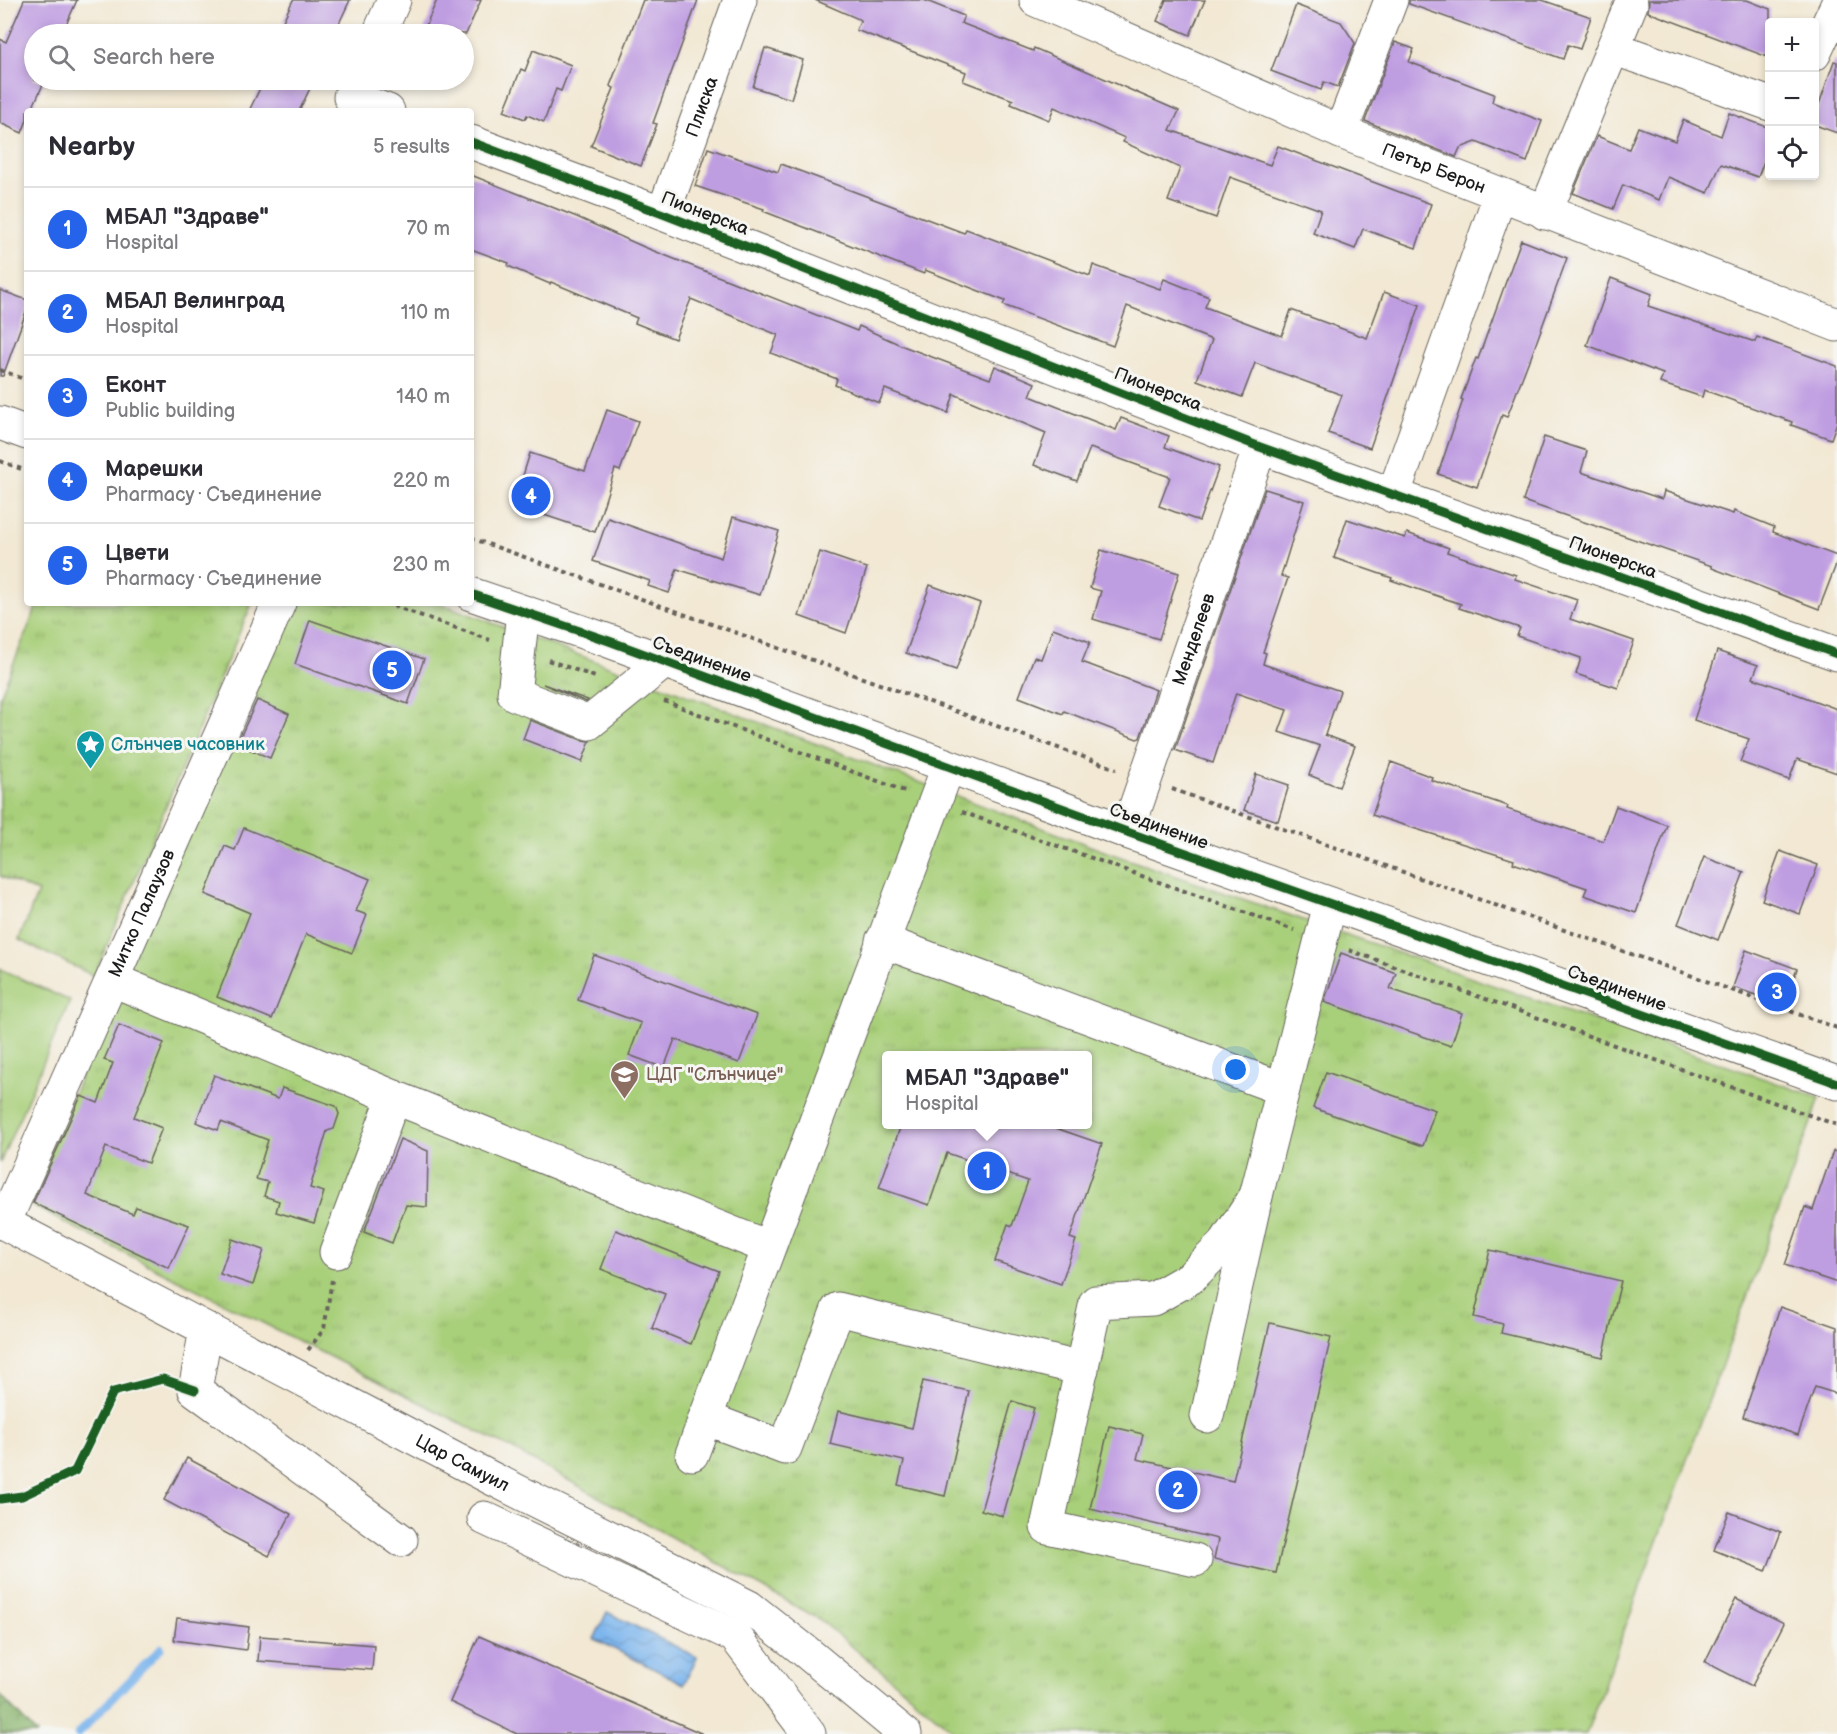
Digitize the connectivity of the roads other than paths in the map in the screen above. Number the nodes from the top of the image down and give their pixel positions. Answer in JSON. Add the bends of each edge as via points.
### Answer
{"nodes":[{"id":1,"x":394,"y":0,"type":"edge"},
{"id":2,"x":740,"y":0,"type":"edge"},
{"id":3,"x":1036,"y":0,"type":"edge"},
{"id":4,"x":1391,"y":0,"type":"edge"},
{"id":5,"x":1631,"y":4,"type":"dead end"},
{"id":6,"x":1837,"y":5,"type":"edge"},
{"id":7,"x":383,"y":24,"type":"edge"},
{"id":8,"x":1819,"y":45,"type":"edge"},
{"id":9,"x":1613,"y":48,"type":"junction"},
{"id":10,"x":351,"y":96,"type":"edge"},
{"id":11,"x":1765,"y":102,"type":"edge"},
{"id":12,"x":381,"y":108,"type":"edge"},
{"id":13,"x":1341,"y":132,"type":"junction"},
{"id":14,"x":474,"y":143,"type":"edge"},
{"id":15,"x":1500,"y":195,"type":"junction"},
{"id":16,"x":1545,"y":213,"type":"junction"},
{"id":17,"x":663,"y":214,"type":"junction"},
{"id":18,"x":1837,"y":325,"type":"edge"},
{"id":19,"x":0,"y":423,"type":"edge"},
{"id":20,"x":24,"y":432,"type":"edge"},
{"id":21,"x":1260,"y":447,"type":"junction"},
{"id":22,"x":1393,"y":496,"type":"junction"},
{"id":23,"x":474,"y":595,"type":"edge"},
{"id":24,"x":278,"y":606,"type":"edge"},
{"id":25,"x":523,"y":612,"type":"junction"},
{"id":26,"x":1837,"y":654,"type":"edge"},
{"id":27,"x":664,"y":662,"type":"junction"},
{"id":28,"x":948,"y":768,"type":"junction"},
{"id":29,"x":1127,"y":832,"type":"junction"},
{"id":30,"x":1330,"y":904,"type":"junction"},
{"id":31,"x":882,"y":941,"type":"junction"},
{"id":32,"x":113,"y":980,"type":"junction"},
{"id":33,"x":1837,"y":1083,"type":"edge"},
{"id":34,"x":1283,"y":1089,"type":"junction"},
{"id":35,"x":394,"y":1097,"type":"junction"},
{"id":36,"x":1256,"y":1196,"type":"junction"},
{"id":37,"x":2,"y":1222,"type":"edge"},
{"id":38,"x":767,"y":1247,"type":"junction"},
{"id":39,"x":336,"y":1252,"type":"road end"},
{"id":40,"x":206,"y":1329,"type":"junction"},
{"id":41,"x":1082,"y":1369,"type":"junction"},
{"id":42,"x":1207,"y":1416,"type":"dead end"},
{"id":43,"x":705,"y":1418,"type":"junction"},
{"id":44,"x":692,"y":1454,"type":"dead end"},
{"id":45,"x":484,"y":1518,"type":"dead end"},
{"id":46,"x":401,"y":1540,"type":"dead end"},
{"id":47,"x":1195,"y":1560,"type":"dead end"},
{"id":48,"x":710,"y":1587,"type":"junction"},
{"id":49,"x":697,"y":1618,"type":"junction"},
{"id":50,"x":809,"y":1734,"type":"edge"},
{"id":51,"x":905,"y":1734,"type":"edge"}],
"edges":[{"from":1,"to":7,"type":"street"},
{"from":2,"to":17,"type":"street","name":"Плиска"},
{"from":3,"to":13,"type":"street","name":"Петър Берон"},
{"from":4,"to":13,"type":"street"},
{"from":5,"to":9,"type":"street"},
{"from":6,"to":8,"type":"street"},
{"from":9,"to":11,"type":"street"},
{"from":9,"to":16,"type":"street"},
{"from":10,"to":12,"type":"street"},
{"from":13,"to":15,"type":"street","name":"Петър Берон"},
{"from":14,"to":17,"type":"street","name":"Пионерска"},
{"from":15,"to":16,"type":"street","name":"Петър Берон"},
{"from":15,"to":22,"type":"street"},
{"from":16,"to":18,"type":"street","name":"Петър Берон"},
{"from":17,"to":21,"type":"street","name":"Пионерска"},
{"from":19,"to":20,"type":"street"},
{"from":21,"to":22,"type":"street","name":"Пионерска"},
{"from":21,"to":29,"type":"street","name":"Менделеев"},
{"from":22,"to":26,"type":"street","name":"Пионерска"},
{"from":23,"to":25,"type":"street","name":"Съединение"},
{"from":24,"to":32,"type":"street","name":"Митко Палаузов"},
{"from":25,"to":27,"type":"street","name":"Съединение"},
{"from":25,"to":27,"type":"street","via":[[514,694],[589,723]]},
{"from":27,"to":28,"type":"street","name":"Съединение"},
{"from":28,"to":29,"type":"street","name":"Съединение"},
{"from":28,"to":31,"type":"street"},
{"from":29,"to":30,"type":"street","name":"Съединение"},
{"from":30,"to":33,"type":"street","name":"Съединение"},
{"from":30,"to":34,"type":"street"},
{"from":31,"to":34,"type":"street"},
{"from":31,"to":38,"type":"street"},
{"from":32,"to":35,"type":"street"},
{"from":32,"to":37,"type":"street","name":"Митко Палаузов"},
{"from":34,"to":36,"type":"street"},
{"from":35,"to":38,"type":"street"},
{"from":35,"to":39,"type":"street"},
{"from":36,"to":41,"type":"street","via":[[1225,1243],[1190,1278],[1154,1299],[1096,1302]]},
{"from":36,"to":42,"type":"street"},
{"from":37,"to":40,"type":"street","name":"Цар Самуил"},
{"from":38,"to":43,"type":"street"},
{"from":40,"to":46,"type":"street","via":[[195,1390]]},
{"from":40,"to":48,"type":"street","name":"Цар Самуил"},
{"from":41,"to":43,"type":"street","via":[[838,1309],[785,1448]]},
{"from":41,"to":47,"type":"street","via":[[1047,1527]]},
{"from":43,"to":44,"type":"street"},
{"from":45,"to":49,"type":"street"},
{"from":48,"to":49,"type":"street"},
{"from":48,"to":51,"type":"street","name":"Цар Самуил","via":[[749,1607]]},
{"from":49,"to":50,"type":"street","via":[[735,1636]]}]}
